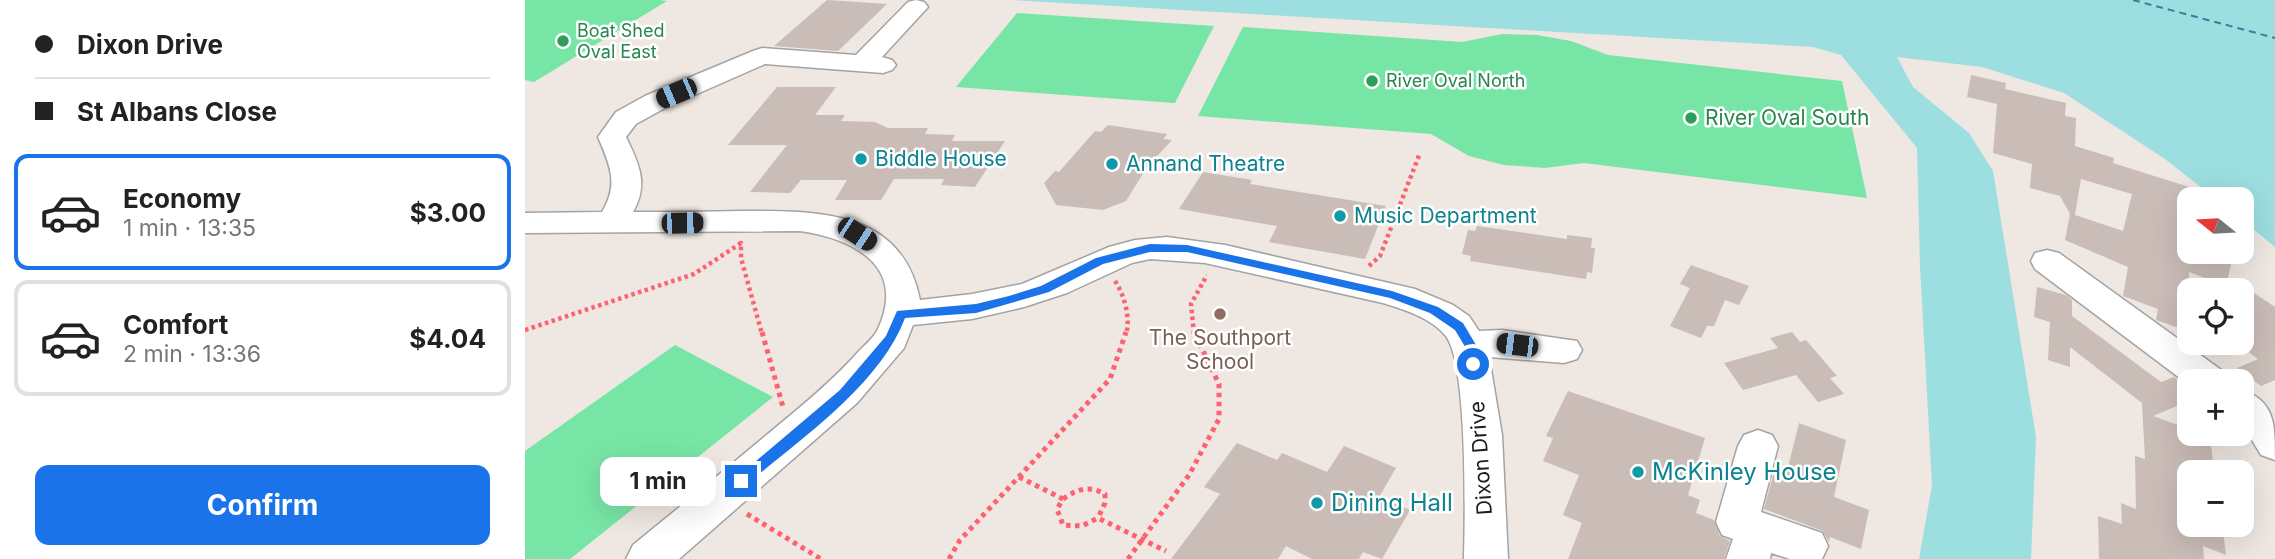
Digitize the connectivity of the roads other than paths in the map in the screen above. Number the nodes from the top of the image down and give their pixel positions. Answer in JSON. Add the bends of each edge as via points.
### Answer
{"nodes":[{"id":1,"x":916,"y":7,"type":"dead end"},
{"id":2,"x":611,"y":221,"type":"junction"},
{"id":3,"x":525,"y":223,"type":"edge"},
{"id":4,"x":2047,"y":261,"type":"dead end"},
{"id":5,"x":901,"y":314,"type":"junction"},
{"id":6,"x":1470,"y":345,"type":"junction"},
{"id":7,"x":1564,"y":350,"type":"dead end"},
{"id":8,"x":2193,"y":369,"type":"edge"},
{"id":9,"x":2254,"y":413,"type":"edge"},
{"id":10,"x":2275,"y":444,"type":"edge"},
{"id":11,"x":1758,"y":446,"type":"dead end"},
{"id":12,"x":1752,"y":544,"type":"edge"},
{"id":13,"x":1807,"y":546,"type":"dead end"},
{"id":14,"x":648,"y":559,"type":"edge"},
{"id":15,"x":1486,"y":559,"type":"edge"}],
"edges":[{"from":1,"to":2,"type":"street","via":[[873,64],[762,56],[625,118],[612,137],[631,178],[625,202]]},
{"from":2,"to":3,"type":"street"},
{"from":2,"to":5,"type":"street","via":[[800,221],[835,226],[867,241],[892,264],[904,303]]},
{"from":4,"to":8,"type":"street"},
{"from":5,"to":6,"type":"street","via":[[976,308],[1011,300],[1045,289],[1100,261],[1150,248],[1187,248],[1392,295],[1434,310],[1459,327]]},
{"from":5,"to":14,"type":"street","via":[[891,338],[844,393]]},
{"from":6,"to":7,"type":"street","via":[[1502,343]]},
{"from":6,"to":15,"type":"street","name":"Dixon Drive","via":[[1484,460]]},
{"from":9,"to":10,"type":"street"},
{"from":11,"to":12,"type":"street","via":[[1737,522]]},
{"from":12,"to":13,"type":"street"}]}
